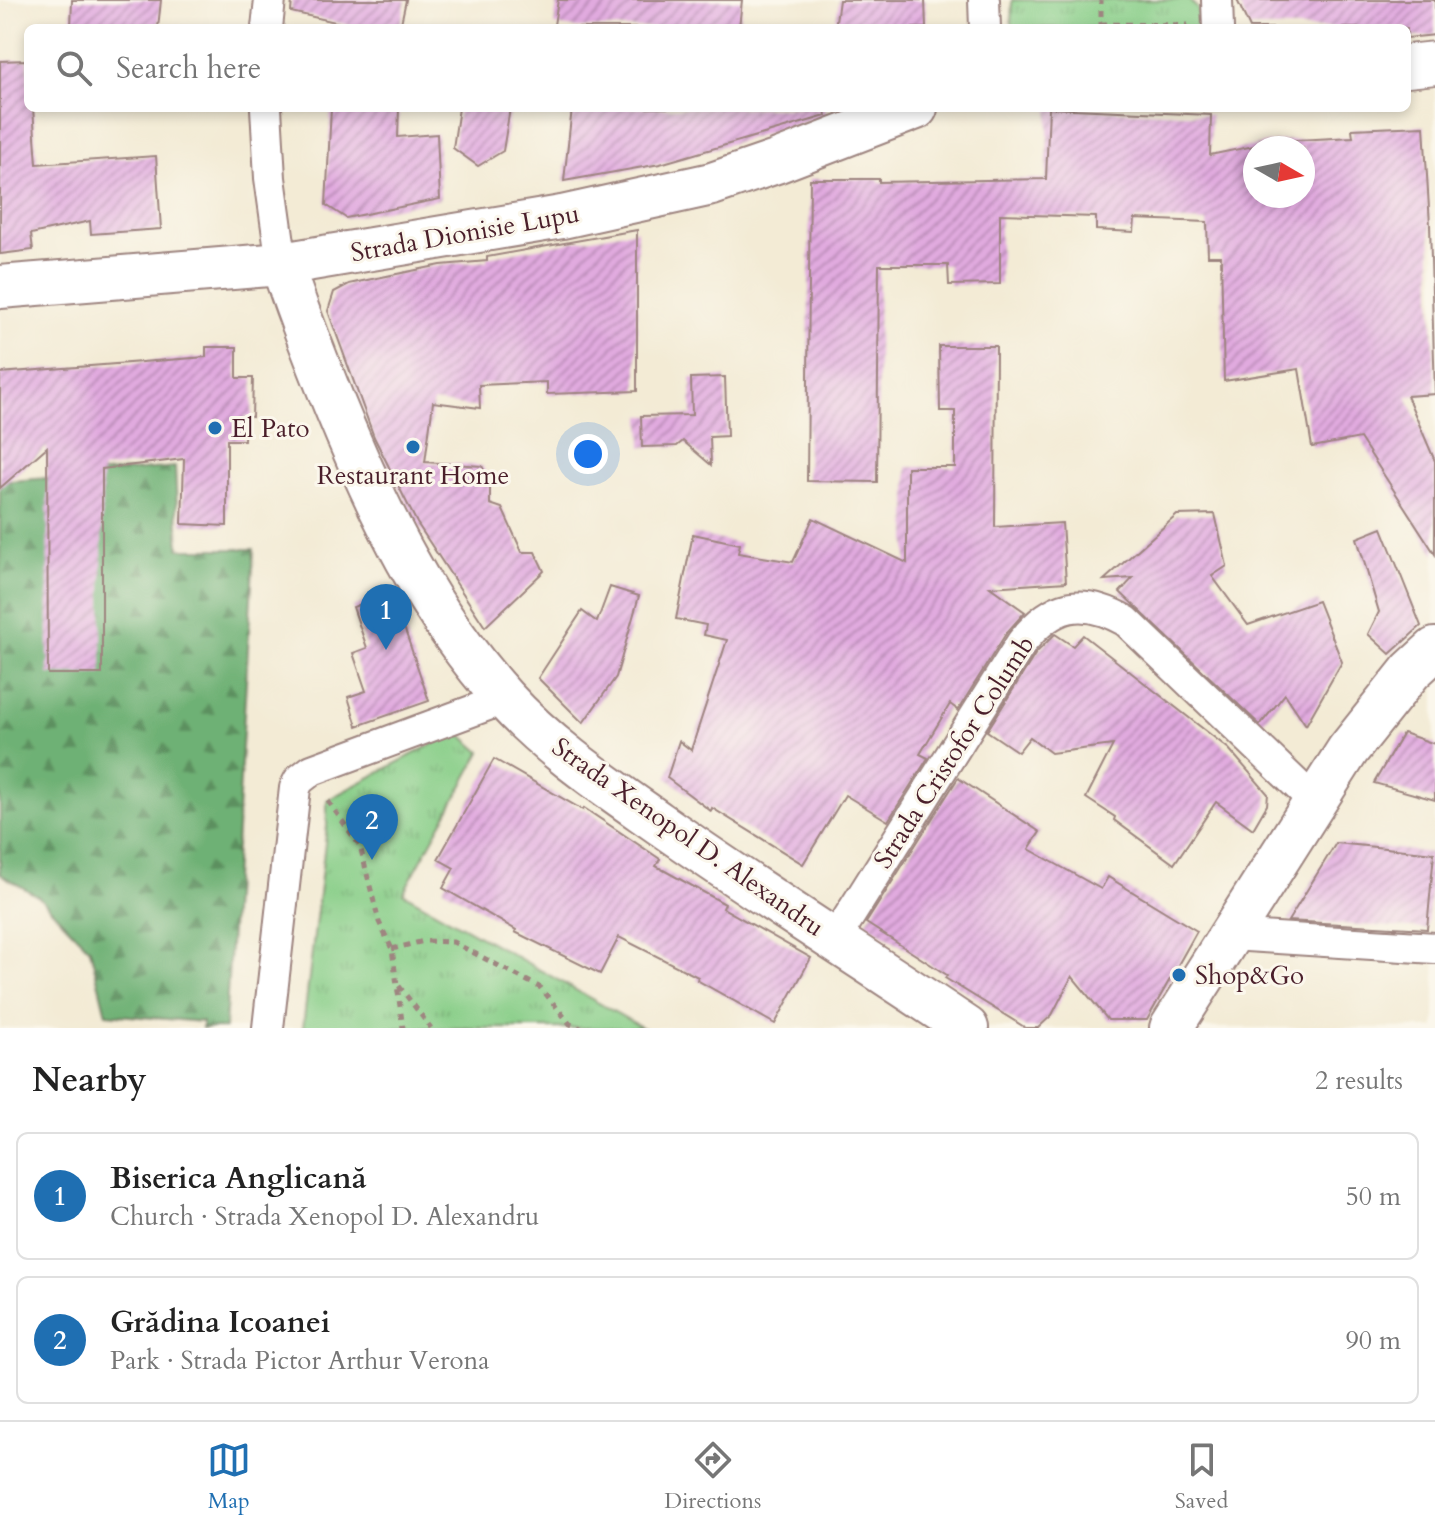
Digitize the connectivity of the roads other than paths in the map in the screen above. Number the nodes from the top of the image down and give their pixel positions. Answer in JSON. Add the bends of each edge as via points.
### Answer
{"nodes":[{"id":1,"x":270,"y":0,"type":"edge"},
{"id":2,"x":984,"y":0,"type":"edge"},
{"id":3,"x":267,"y":24,"type":"edge"},
{"id":4,"x":985,"y":24,"type":"edge"},
{"id":5,"x":1435,"y":63,"type":"edge"},
{"id":6,"x":1411,"y":66,"type":"edge"},
{"id":7,"x":266,"y":112,"type":"edge"},
{"id":8,"x":906,"y":112,"type":"edge"},
{"id":9,"x":282,"y":264,"type":"junction"},
{"id":10,"x":0,"y":287,"type":"edge"},
{"id":11,"x":1435,"y":649,"type":"edge"},
{"id":12,"x":504,"y":699,"type":"junction"},
{"id":13,"x":1315,"y":802,"type":"junction"},
{"id":14,"x":1230,"y":935,"type":"junction"},
{"id":15,"x":835,"y":939,"type":"junction"},
{"id":16,"x":1435,"y":948,"type":"edge"},
{"id":17,"x":268,"y":1028,"type":"edge"},
{"id":18,"x":967,"y":1028,"type":"edge"},
{"id":19,"x":1171,"y":1028,"type":"edge"}],
"edges":[{"from":1,"to":3,"type":"street"},
{"from":2,"to":4,"type":"street"},
{"from":5,"to":6,"type":"street"},
{"from":7,"to":9,"type":"street"},
{"from":8,"to":9,"type":"street","name":"Strada Dionisie Lupu","via":[[712,184],[562,217]]},
{"from":9,"to":10,"type":"street","name":"Strada Dionisie Lupu"},
{"from":9,"to":12,"type":"street","name":"Strada Xenopol D. Alexandru","via":[[386,522],[418,582]]},
{"from":11,"to":13,"type":"street","via":[[1374,715]]},
{"from":12,"to":15,"type":"street","name":"Strada Xenopol D. Alexandru","via":[[627,801]]},
{"from":12,"to":17,"type":"street","via":[[305,773],[295,788]]},
{"from":13,"to":14,"type":"street"},
{"from":13,"to":15,"type":"street","name":"Strada Cristofor Columb","via":[[1126,621],[1085,605],[1065,608],[1048,615],[1022,642]]},
{"from":14,"to":16,"type":"street"},
{"from":14,"to":19,"type":"street"},
{"from":15,"to":18,"type":"street","name":"Strada Xenopol D. Alexandru"}]}
